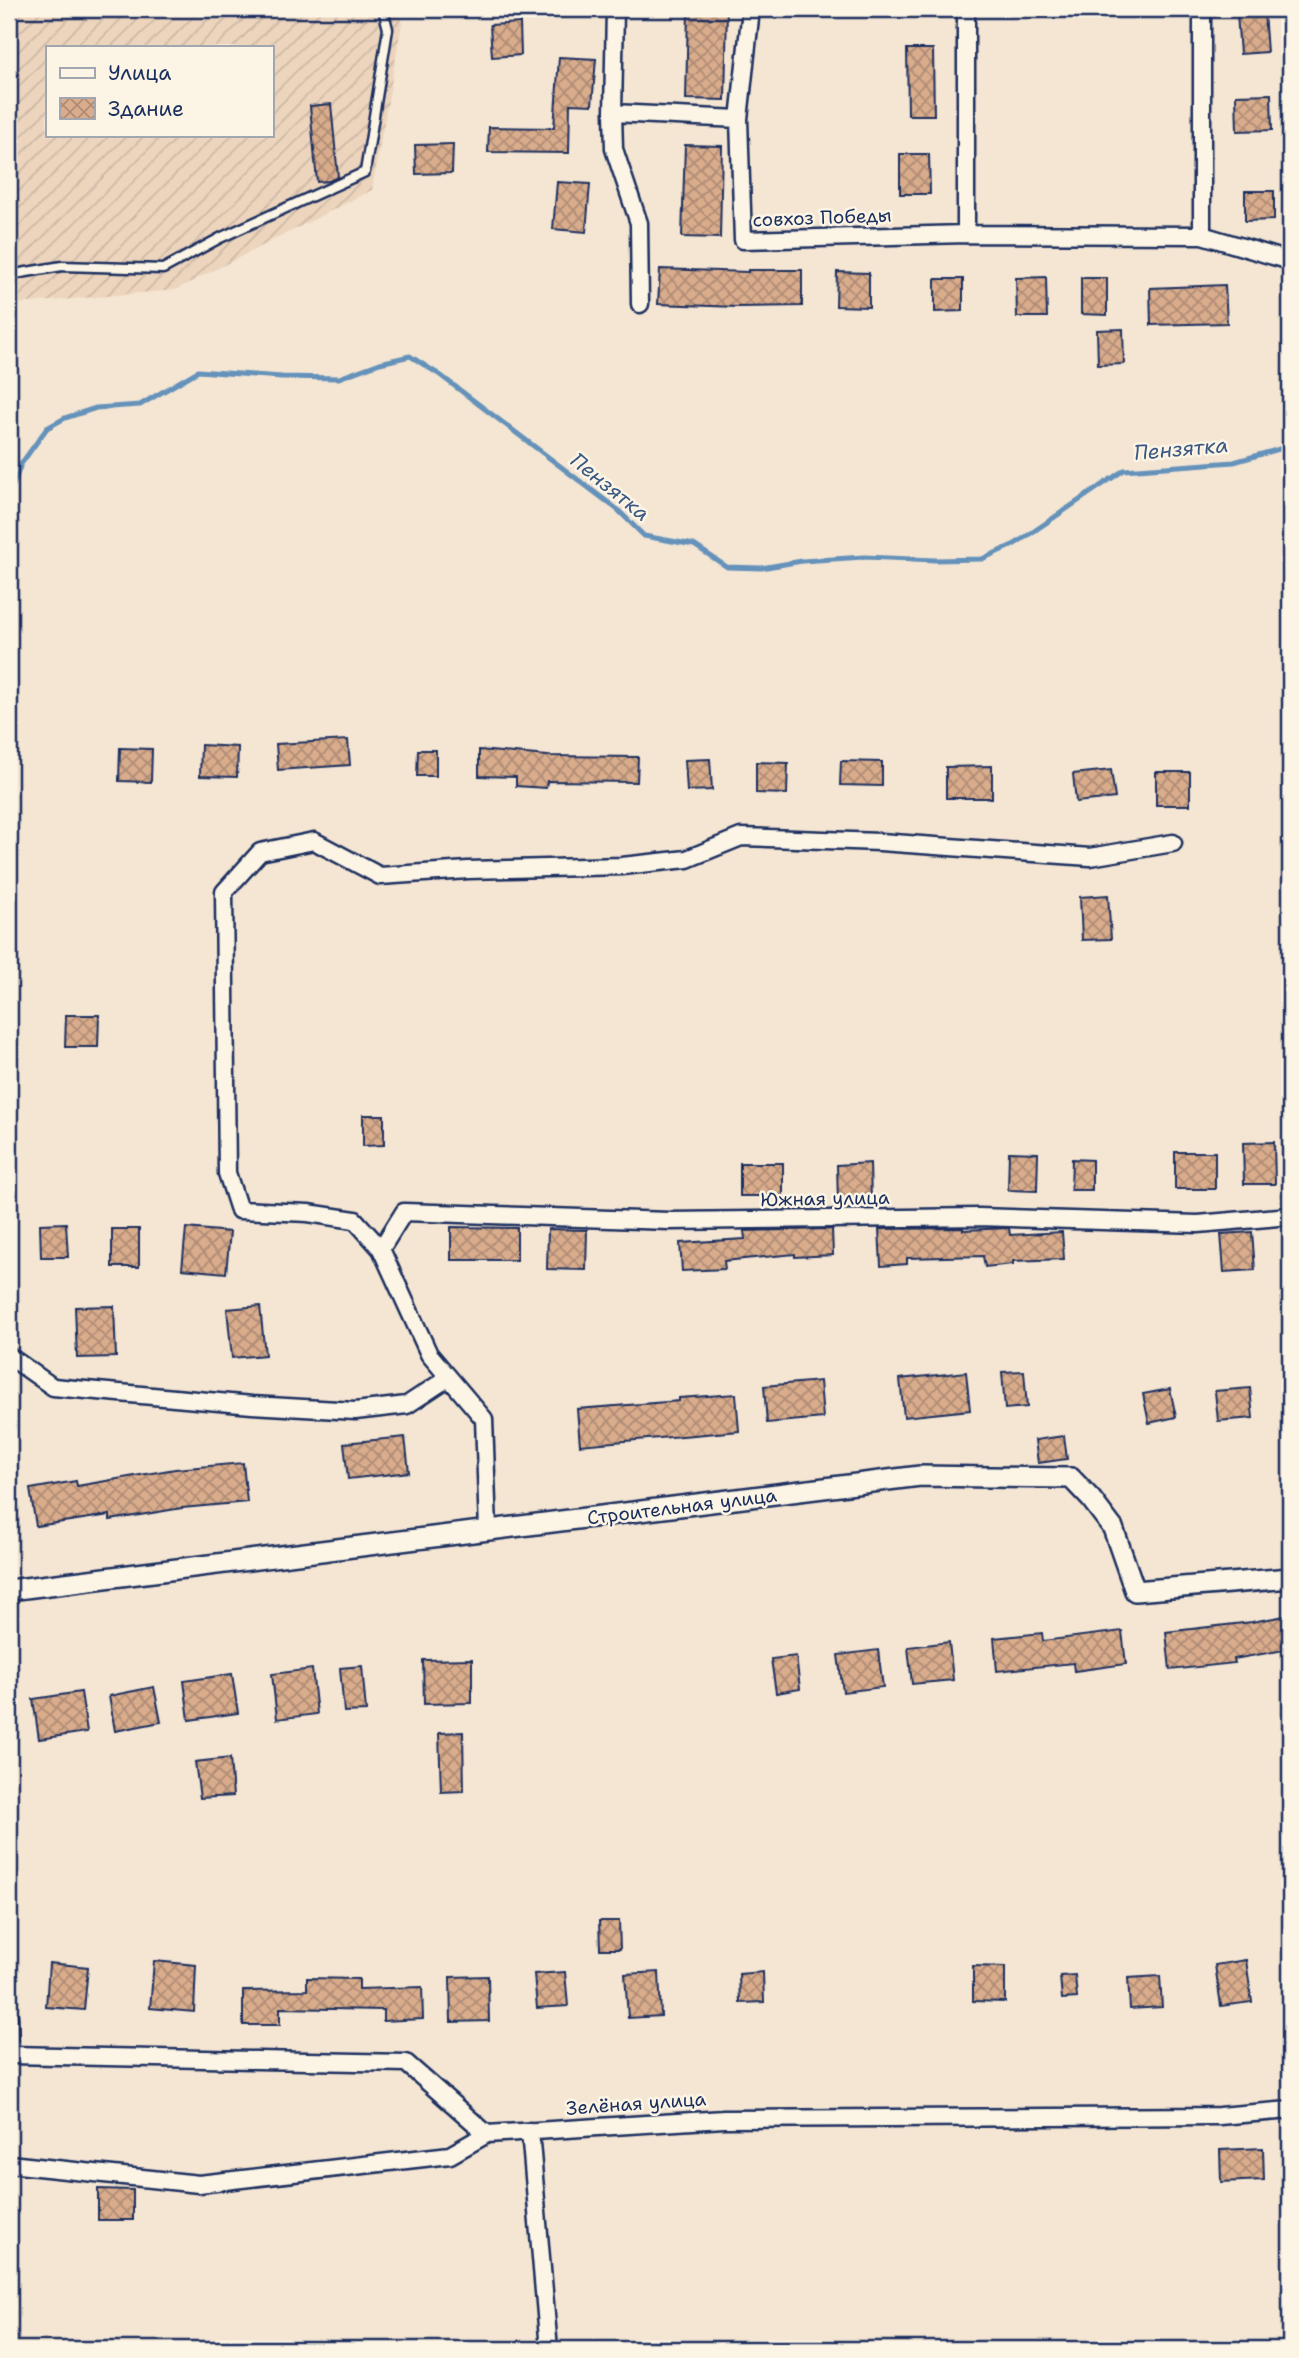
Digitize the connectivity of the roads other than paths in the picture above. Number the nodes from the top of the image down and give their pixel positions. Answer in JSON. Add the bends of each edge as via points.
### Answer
{"nodes":[{"id":1,"x":383,"y":9,"type":"edge"},
{"id":2,"x":615,"y":9,"type":"edge"},
{"id":3,"x":751,"y":9,"type":"edge"},
{"id":4,"x":966,"y":9,"type":"edge"},
{"id":5,"x":1202,"y":9,"type":"edge"},
{"id":6,"x":613,"y":113,"type":"junction"},
{"id":7,"x":739,"y":119,"type":"junction"},
{"id":8,"x":966,"y":234,"type":"junction"},
{"id":9,"x":1202,"y":235,"type":"junction"},
{"id":10,"x":1290,"y":261,"type":"edge"},
{"id":11,"x":9,"y":275,"type":"edge"},
{"id":12,"x":640,"y":303,"type":"dead end"},
{"id":13,"x":1173,"y":843,"type":"dead end"},
{"id":14,"x":1290,"y":1216,"type":"edge"},
{"id":15,"x":381,"y":1249,"type":"junction"},
{"id":16,"x":9,"y":1356,"type":"edge"},
{"id":17,"x":449,"y":1378,"type":"junction"},
{"id":18,"x":488,"y":1530,"type":"junction"},
{"id":19,"x":1290,"y":1578,"type":"edge"},
{"id":20,"x":9,"y":1590,"type":"edge"},
{"id":21,"x":9,"y":2017,"type":"edge"},
{"id":22,"x":9,"y":2055,"type":"edge"},
{"id":23,"x":1290,"y":2110,"type":"edge"},
{"id":24,"x":530,"y":2131,"type":"junction"},
{"id":25,"x":487,"y":2134,"type":"junction"},
{"id":26,"x":9,"y":2164,"type":"edge"},
{"id":27,"x":549,"y":2349,"type":"edge"}],
"edges":[{"from":1,"to":11,"type":"lane","via":[[388,29],[365,172],[163,269],[62,266]]},
{"from":2,"to":6,"type":"street"},
{"from":3,"to":7,"type":"street","name":"совхоз Победы"},
{"from":4,"to":8,"type":"street"},
{"from":5,"to":9,"type":"street"},
{"from":6,"to":7,"type":"street"},
{"from":6,"to":12,"type":"street","via":[[614,149],[639,223]]},
{"from":7,"to":8,"type":"street","name":"совхоз Победы","via":[[743,240]]},
{"from":8,"to":9,"type":"street","name":"совхоз Победы"},
{"from":9,"to":10,"type":"street","name":"совхоз Победы"},
{"from":13,"to":15,"type":"street","via":[[1090,857],[741,837],[687,859],[380,876],[314,841],[260,852],[224,892],[227,1173],[239,1210],[355,1220]]},
{"from":14,"to":15,"type":"street","name":"Южная улица","via":[[1198,1224],[979,1217],[669,1221],[404,1212]]},
{"from":15,"to":17,"type":"street","via":[[429,1354]]},
{"from":16,"to":17,"type":"street","via":[[53,1387],[342,1410],[407,1405]]},
{"from":17,"to":18,"type":"street","via":[[484,1419]]},
{"from":18,"to":19,"type":"street","name":"Строительная улица","via":[[920,1476],[1071,1478],[1113,1528],[1136,1591]]},
{"from":18,"to":20,"type":"street","name":"Строительная улица"},
{"from":21,"to":22,"type":"street"},
{"from":22,"to":25,"type":"street","via":[[406,2063]]},
{"from":23,"to":24,"type":"street","name":"Зелёная улица","via":[[1219,2116],[724,2119]]},
{"from":24,"to":25,"type":"street","name":"Зелёная улица"},
{"from":24,"to":27,"type":"street"},
{"from":25,"to":26,"type":"street","via":[[450,2155],[199,2184]]}]}
